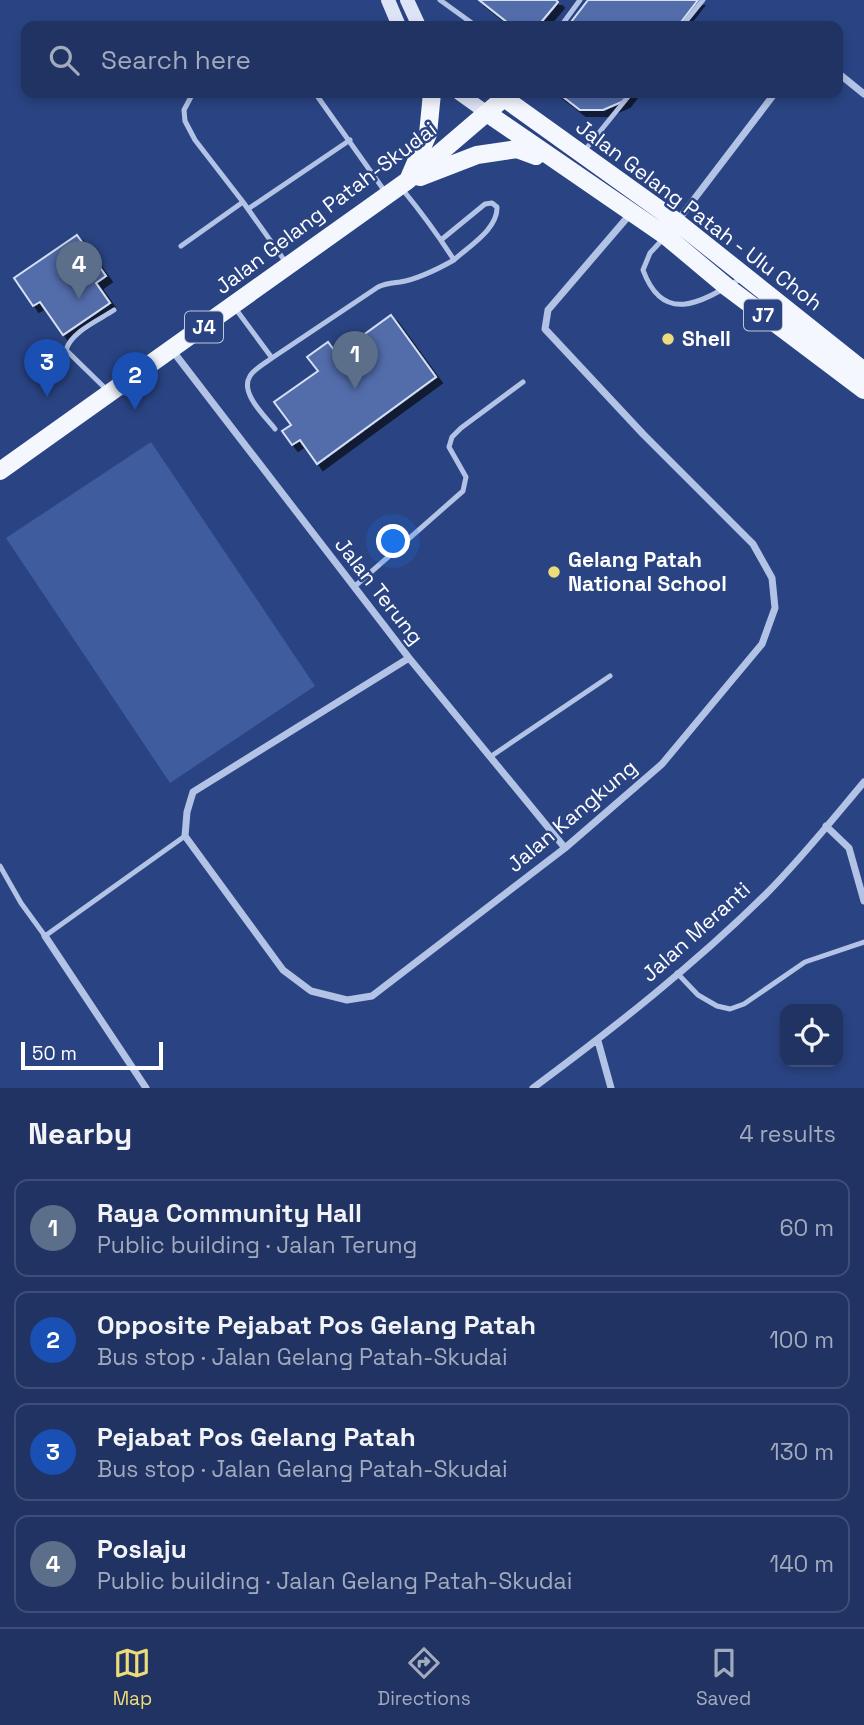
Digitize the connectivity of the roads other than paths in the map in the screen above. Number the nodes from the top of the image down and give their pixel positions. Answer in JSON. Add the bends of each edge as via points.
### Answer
{"nodes":[{"id":1,"x":388,"y":0,"type":"edge"},
{"id":2,"x":407,"y":0,"type":"edge"},
{"id":3,"x":440,"y":0,"type":"edge"},
{"id":4,"x":580,"y":0,"type":"edge"},
{"id":5,"x":703,"y":0,"type":"edge"},
{"id":6,"x":397,"y":21,"type":"edge"},
{"id":7,"x":417,"y":21,"type":"edge"},
{"id":8,"x":469,"y":21,"type":"edge"},
{"id":9,"x":565,"y":21,"type":"edge"},
{"id":10,"x":686,"y":21,"type":"edge"},
{"id":11,"x":843,"y":77,"type":"edge"},
{"id":12,"x":864,"y":94,"type":"edge"},
{"id":13,"x":190,"y":98,"type":"edge"},
{"id":14,"x":319,"y":98,"type":"edge"},
{"id":15,"x":432,"y":98,"type":"edge"},
{"id":16,"x":466,"y":98,"type":"edge"},
{"id":17,"x":499,"y":98,"type":"edge"},
{"id":18,"x":508,"y":98,"type":"edge"},
{"id":19,"x":627,"y":98,"type":"edge"},
{"id":20,"x":771,"y":98,"type":"edge"},
{"id":21,"x":486,"y":113,"type":"junction"},
{"id":22,"x":350,"y":141,"type":"junction"},
{"id":23,"x":581,"y":153,"type":"junction"},
{"id":24,"x":565,"y":168,"type":"junction"},
{"id":25,"x":398,"y":188,"type":"junction"},
{"id":26,"x":643,"y":198,"type":"junction"},
{"id":27,"x":243,"y":202,"type":"junction"},
{"id":28,"x":248,"y":209,"type":"junction"},
{"id":29,"x":632,"y":213,"type":"junction"},
{"id":30,"x":677,"y":222,"type":"junction"},
{"id":31,"x":666,"y":236,"type":"junction"},
{"id":32,"x":441,"y":240,"type":"junction"},
{"id":33,"x":181,"y":246,"type":"dead end"},
{"id":34,"x":454,"y":260,"type":"junction"},
{"id":35,"x":288,"y":267,"type":"junction"},
{"id":36,"x":745,"y":276,"type":"junction"},
{"id":37,"x":727,"y":287,"type":"junction"},
{"id":38,"x":233,"y":306,"type":"junction"},
{"id":39,"x":114,"y":310,"type":"dead end"},
{"id":40,"x":172,"y":350,"type":"junction"},
{"id":41,"x":272,"y":358,"type":"junction"},
{"id":42,"x":864,"y":371,"type":"edge"},
{"id":43,"x":523,"y":382,"type":"dead end"},
{"id":44,"x":864,"y":390,"type":"edge"},
{"id":45,"x":110,"y":393,"type":"junction"},
{"id":46,"x":275,"y":429,"type":"dead end"},
{"id":47,"x":0,"y":471,"type":"edge"},
{"id":48,"x":354,"y":587,"type":"junction"},
{"id":49,"x":409,"y":658,"type":"junction"},
{"id":50,"x":610,"y":676,"type":"dead end"},
{"id":51,"x":490,"y":757,"type":"junction"},
{"id":52,"x":864,"y":782,"type":"edge"},
{"id":53,"x":827,"y":827,"type":"junction"},
{"id":54,"x":185,"y":836,"type":"junction"},
{"id":55,"x":565,"y":848,"type":"junction"},
{"id":56,"x":0,"y":866,"type":"edge"},
{"id":57,"x":864,"y":901,"type":"edge"},
{"id":58,"x":45,"y":936,"type":"junction"},
{"id":59,"x":864,"y":942,"type":"edge"},
{"id":60,"x":677,"y":973,"type":"junction"},
{"id":61,"x":598,"y":1041,"type":"junction"},
{"id":62,"x":146,"y":1088,"type":"edge"},
{"id":63,"x":533,"y":1088,"type":"edge"},
{"id":64,"x":611,"y":1088,"type":"edge"}],
"edges":[{"from":1,"to":6,"type":"main road"},
{"from":2,"to":7,"type":"main road"},
{"from":3,"to":8,"type":"lane"},
{"from":4,"to":9,"type":"lane"},
{"from":5,"to":10,"type":"lane"},
{"from":11,"to":12,"type":"street"},
{"from":13,"to":27,"type":"lane","via":[[185,121]]},
{"from":14,"to":22,"type":"lane"},
{"from":15,"to":25,"type":"main road","via":[[428,134]]},
{"from":16,"to":21,"type":"main road"},
{"from":17,"to":21,"type":"main road","name":"Jalan Gelang Patah-Skudai","number":"J4"},
{"from":18,"to":23,"type":"main road","name":"Jalan Gelang Patah - Ulu Choh","number":"J7"},
{"from":19,"to":23,"type":"lane"},
{"from":20,"to":30,"type":"street"},
{"from":21,"to":24,"type":"main road","name":"Jalan Gelang Patah - Ulu Choh","number":"J7"},
{"from":21,"to":25,"type":"main road","name":"Jalan Gelang Patah-Skudai","number":"J4"},
{"from":22,"to":25,"type":"lane"},
{"from":22,"to":28,"type":"lane"},
{"from":23,"to":24,"type":"lane"},
{"from":23,"to":26,"type":"main road","name":"Jalan Gelang Patah - Ulu Choh","number":"J7"},
{"from":24,"to":25,"type":"main road","via":[[517,149],[477,155]]},
{"from":24,"to":29,"type":"main road","name":"Jalan Gelang Patah - Ulu Choh","number":"J7"},
{"from":25,"to":32,"type":"lane"},
{"from":25,"to":35,"type":"main road","name":"Jalan Gelang Patah-Skudai","number":"J4"},
{"from":26,"to":29,"type":"street","name":"Jalan Kangkung"},
{"from":26,"to":30,"type":"main road","name":"Jalan Gelang Patah - Ulu Choh","number":"J7"},
{"from":27,"to":28,"type":"lane"},
{"from":27,"to":33,"type":"lane"},
{"from":28,"to":35,"type":"lane"},
{"from":29,"to":31,"type":"main road","name":"Jalan Gelang Patah - Ulu Choh","number":"J7"},
{"from":29,"to":55,"type":"street","name":"Jalan Kangkung","via":[[548,310],[545,329],[753,544],[772,578],[775,608],[762,644],[662,764]]},
{"from":30,"to":31,"type":"street"},
{"from":30,"to":36,"type":"main road","name":"Jalan Gelang Patah - Ulu Choh","number":"J7"},
{"from":31,"to":37,"type":"main road","name":"Jalan Gelang Patah - Ulu Choh","number":"J7"},
{"from":31,"to":37,"type":"lane","via":[[650,253],[643,270],[649,288],[661,300],[678,306]]},
{"from":32,"to":34,"type":"lane"},
{"from":32,"to":34,"type":"lane","via":[[485,204],[498,207],[490,227]]},
{"from":34,"to":41,"type":"lane","via":[[437,270],[378,286]]},
{"from":35,"to":38,"type":"main road","name":"Jalan Gelang Patah-Skudai","number":"J4"},
{"from":36,"to":37,"type":"lane"},
{"from":36,"to":42,"type":"main road","name":"Jalan Gelang Patah - Ulu Choh","number":"J7"},
{"from":37,"to":44,"type":"main road","name":"Jalan Gelang Patah - Ulu Choh","number":"J7"},
{"from":38,"to":40,"type":"main road","name":"Jalan Gelang Patah-Skudai","number":"J4"},
{"from":38,"to":41,"type":"lane"},
{"from":39,"to":45,"type":"lane","via":[[75,336],[66,350]]},
{"from":40,"to":45,"type":"main road","name":"Jalan Gelang Patah-Skudai","number":"J4"},
{"from":40,"to":48,"type":"street","name":"Jalan Terung"},
{"from":41,"to":46,"type":"lane","via":[[250,375],[247,386]]},
{"from":43,"to":48,"type":"lane","via":[[452,437],[449,447],[466,477],[463,491]]},
{"from":45,"to":47,"type":"main road","name":"Jalan Gelang Patah-Skudai","number":"J4"},
{"from":48,"to":49,"type":"street","name":"Jalan Terung"},
{"from":49,"to":51,"type":"street","name":"Jalan Terung"},
{"from":49,"to":54,"type":"street","via":[[193,792]]},
{"from":50,"to":51,"type":"lane"},
{"from":51,"to":55,"type":"street","name":"Jalan Terung"},
{"from":52,"to":53,"type":"street","name":"Jalan Meranti"},
{"from":53,"to":57,"type":"street","via":[[849,848]]},
{"from":53,"to":60,"type":"street","name":"Jalan Meranti","via":[[768,892]]},
{"from":54,"to":55,"type":"street","name":"Jalan Kangkung","via":[[283,970],[310,991],[346,1000],[372,996]]},
{"from":54,"to":58,"type":"lane"},
{"from":56,"to":58,"type":"lane"},
{"from":58,"to":62,"type":"street"},
{"from":59,"to":60,"type":"lane","via":[[805,962],[730,1009],[698,995]]},
{"from":60,"to":61,"type":"street","name":"Jalan Meranti"},
{"from":61,"to":63,"type":"street","name":"Jalan Meranti"},
{"from":61,"to":64,"type":"street"}]}
